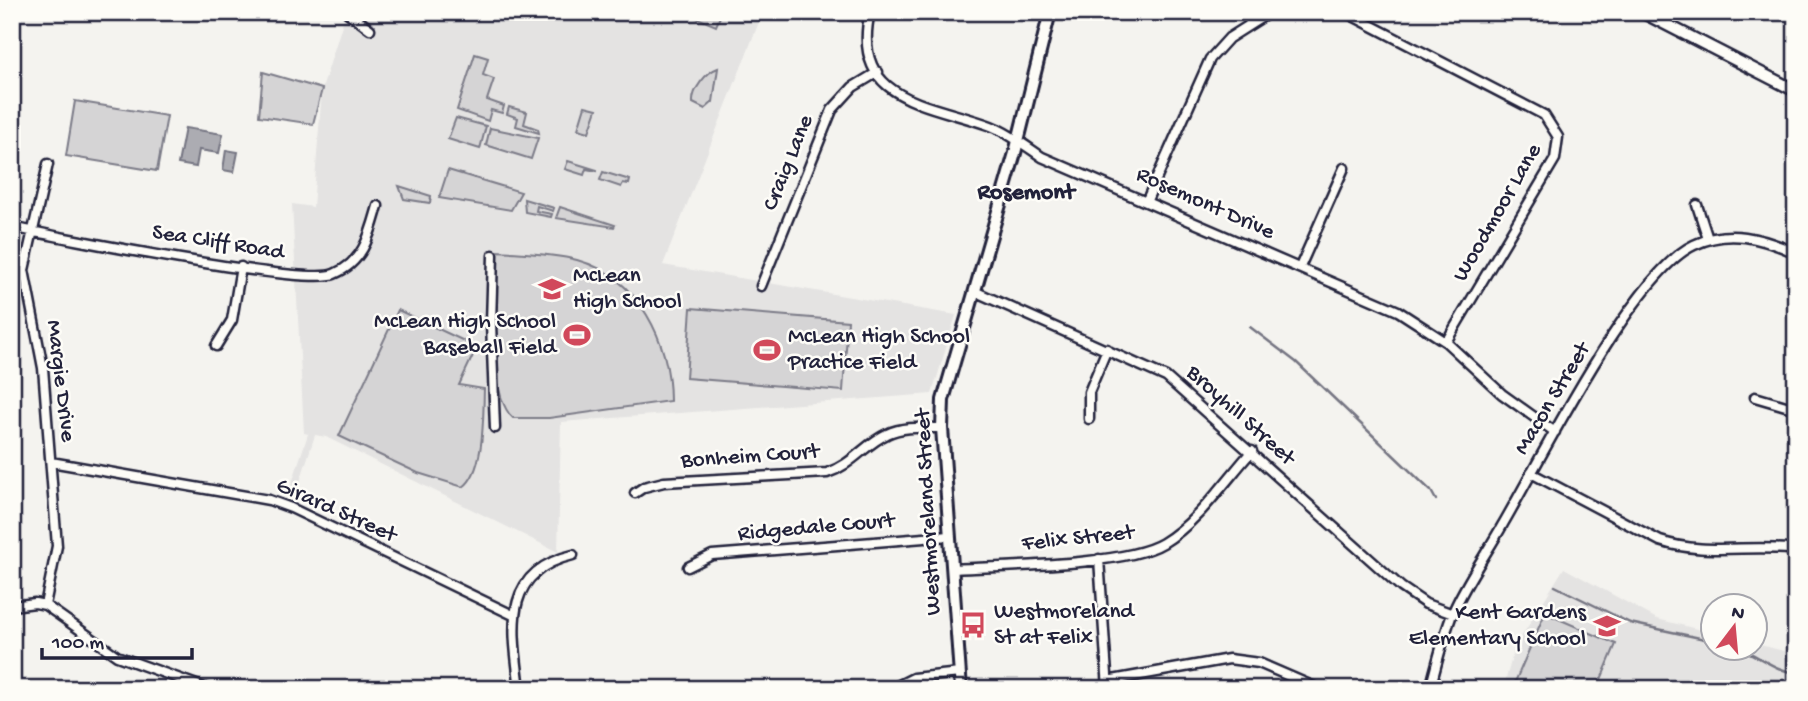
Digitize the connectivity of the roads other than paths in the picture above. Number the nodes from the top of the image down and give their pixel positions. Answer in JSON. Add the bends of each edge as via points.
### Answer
{"nodes":[{"id":1,"x":347,"y":12,"type":"edge"},
{"id":2,"x":870,"y":12,"type":"edge"},
{"id":3,"x":1050,"y":12,"type":"edge"},
{"id":4,"x":1245,"y":12,"type":"edge"},
{"id":5,"x":1270,"y":12,"type":"edge"},
{"id":6,"x":1345,"y":12,"type":"edge"},
{"id":7,"x":1642,"y":12,"type":"edge"},
{"id":8,"x":1251,"y":24,"type":"junction"},
{"id":9,"x":370,"y":29,"type":"dead end"},
{"id":10,"x":878,"y":72,"type":"junction"},
{"id":11,"x":1796,"y":91,"type":"edge"},
{"id":12,"x":1018,"y":141,"type":"junction"},
{"id":13,"x":48,"y":164,"type":"dead end"},
{"id":14,"x":1344,"y":167,"type":"dead end"},
{"id":15,"x":1147,"y":200,"type":"junction"},
{"id":16,"x":1697,"y":205,"type":"dead end"},
{"id":17,"x":379,"y":206,"type":"dead end"},
{"id":18,"x":12,"y":227,"type":"edge"},
{"id":19,"x":31,"y":231,"type":"junction"},
{"id":20,"x":1708,"y":239,"type":"junction"},
{"id":21,"x":1796,"y":253,"type":"edge"},
{"id":22,"x":493,"y":255,"type":"dead end"},
{"id":23,"x":241,"y":267,"type":"junction"},
{"id":24,"x":1300,"y":267,"type":"junction"},
{"id":25,"x":761,"y":286,"type":"dead end"},
{"id":26,"x":974,"y":290,"type":"junction"},
{"id":27,"x":1446,"y":342,"type":"junction"},
{"id":28,"x":216,"y":346,"type":"dead end"},
{"id":29,"x":1107,"y":349,"type":"junction"},
{"id":30,"x":1755,"y":397,"type":"dead end"},
{"id":31,"x":1796,"y":409,"type":"edge"},
{"id":32,"x":1089,"y":419,"type":"dead end"},
{"id":33,"x":495,"y":428,"type":"dead end"},
{"id":34,"x":942,"y":428,"type":"junction"},
{"id":35,"x":1555,"y":432,"type":"junction"},
{"id":36,"x":1252,"y":451,"type":"junction"},
{"id":37,"x":51,"y":462,"type":"junction"},
{"id":38,"x":1531,"y":473,"type":"junction"},
{"id":39,"x":635,"y":493,"type":"dead end"},
{"id":40,"x":949,"y":537,"type":"junction"},
{"id":41,"x":1796,"y":550,"type":"edge"},
{"id":42,"x":573,"y":555,"type":"dead end"},
{"id":43,"x":1099,"y":559,"type":"junction"},
{"id":44,"x":688,"y":567,"type":"dead end"},
{"id":45,"x":952,"y":569,"type":"junction"},
{"id":46,"x":45,"y":605,"type":"junction"},
{"id":47,"x":12,"y":606,"type":"edge"},
{"id":48,"x":1453,"y":614,"type":"junction"},
{"id":49,"x":513,"y":615,"type":"junction"},
{"id":50,"x":960,"y":673,"type":"junction"},
{"id":51,"x":1108,"y":685,"type":"edge"},
{"id":52,"x":1306,"y":686,"type":"edge"},
{"id":53,"x":897,"y":688,"type":"edge"},
{"id":54,"x":208,"y":689,"type":"edge"},
{"id":55,"x":520,"y":689,"type":"edge"},
{"id":56,"x":873,"y":689,"type":"edge"},
{"id":57,"x":961,"y":689,"type":"edge"},
{"id":58,"x":1319,"y":689,"type":"edge"},
{"id":59,"x":1430,"y":689,"type":"edge"}],
"edges":[{"from":1,"to":9,"type":"street"},
{"from":2,"to":10,"type":"street","name":"Rosemont Drive","via":[[868,46]]},
{"from":3,"to":12,"type":"main road","name":"Westmoreland Street"},
{"from":4,"to":8,"type":"street"},
{"from":5,"to":8,"type":"street"},
{"from":6,"to":27,"type":"street","name":"Woodmoor Lane","via":[[1544,115],[1558,137],[1555,159]]},
{"from":7,"to":11,"type":"street"},
{"from":8,"to":15,"type":"street","via":[[1210,58]]},
{"from":10,"to":12,"type":"street","name":"Rosemont Drive","via":[[905,100],[992,127]]},
{"from":10,"to":25,"type":"street","name":"Craig Lane","via":[[853,87],[832,110]]},
{"from":12,"to":15,"type":"street","name":"Rosemont Drive","via":[[1042,156]]},
{"from":12,"to":26,"type":"main road","name":"Westmoreland Street"},
{"from":13,"to":19,"type":"street","name":"Margie Drive"},
{"from":14,"to":24,"type":"street"},
{"from":15,"to":24,"type":"street","name":"Rosemont Drive"},
{"from":16,"to":20,"type":"street"},
{"from":17,"to":23,"type":"street","name":"Sea Cliff Road","via":[[361,253],[333,275],[309,278]]},
{"from":18,"to":19,"type":"street","name":"Sea Cliff Road"},
{"from":19,"to":23,"type":"street","name":"Sea Cliff Road"},
{"from":19,"to":37,"type":"street","name":"Margie Drive","via":[[25,284],[43,368]]},
{"from":20,"to":21,"type":"street","name":"Macon Street","via":[[1752,237]]},
{"from":20,"to":35,"type":"street","name":"Macon Street","via":[[1677,254],[1658,274]]},
{"from":22,"to":33,"type":"street"},
{"from":23,"to":28,"type":"street","via":[[232,320]]},
{"from":24,"to":27,"type":"street","name":"Rosemont Drive","via":[[1398,311]]},
{"from":26,"to":29,"type":"street","name":"Broyhill Street"},
{"from":26,"to":34,"type":"main road","name":"Westmoreland Street","via":[[945,385]]},
{"from":27,"to":35,"type":"street","name":"Rosemont Drive","via":[[1502,394]]},
{"from":29,"to":32,"type":"street","via":[[1089,392]]},
{"from":29,"to":36,"type":"street","name":"Broyhill Street","via":[[1166,377]]},
{"from":30,"to":31,"type":"street"},
{"from":34,"to":39,"type":"street","name":"Bonheim Court","via":[[908,428],[887,434],[827,473],[664,482]]},
{"from":34,"to":40,"type":"main road","name":"Westmoreland Street"},
{"from":35,"to":38,"type":"street","name":"Macon Street"},
{"from":36,"to":43,"type":"street","name":"Felix Street","via":[[1194,516],[1163,543],[1134,555]]},
{"from":36,"to":48,"type":"street","name":"Broyhill Street","via":[[1401,587],[1426,604]]},
{"from":37,"to":46,"type":"street","name":"Margie Drive","via":[[57,546]]},
{"from":37,"to":49,"type":"street","name":"Girard Street","via":[[256,497],[292,508]]},
{"from":38,"to":41,"type":"street","via":[[1678,547]]},
{"from":38,"to":48,"type":"street","name":"Macon Street"},
{"from":40,"to":44,"type":"street","name":"Ridgedale Court","via":[[712,555]]},
{"from":40,"to":45,"type":"main road","name":"Westmoreland Street"},
{"from":42,"to":49,"type":"street","via":[[538,570],[521,591]]},
{"from":43,"to":45,"type":"street","name":"Felix Street"},
{"from":43,"to":51,"type":"street"},
{"from":45,"to":50,"type":"main road","name":"Westmoreland Street"},
{"from":46,"to":47,"type":"street"},
{"from":46,"to":54,"type":"street","via":[[117,656]]},
{"from":48,"to":59,"type":"street","name":"Macon Street"},
{"from":49,"to":55,"type":"street"},
{"from":50,"to":53,"type":"street","via":[[913,678]]},
{"from":50,"to":57,"type":"main road","name":"Westmoreland Street"},
{"from":51,"to":52,"type":"street","via":[[1229,659],[1258,663]]},
{"from":52,"to":58,"type":"street"},
{"from":53,"to":56,"type":"street"}]}
